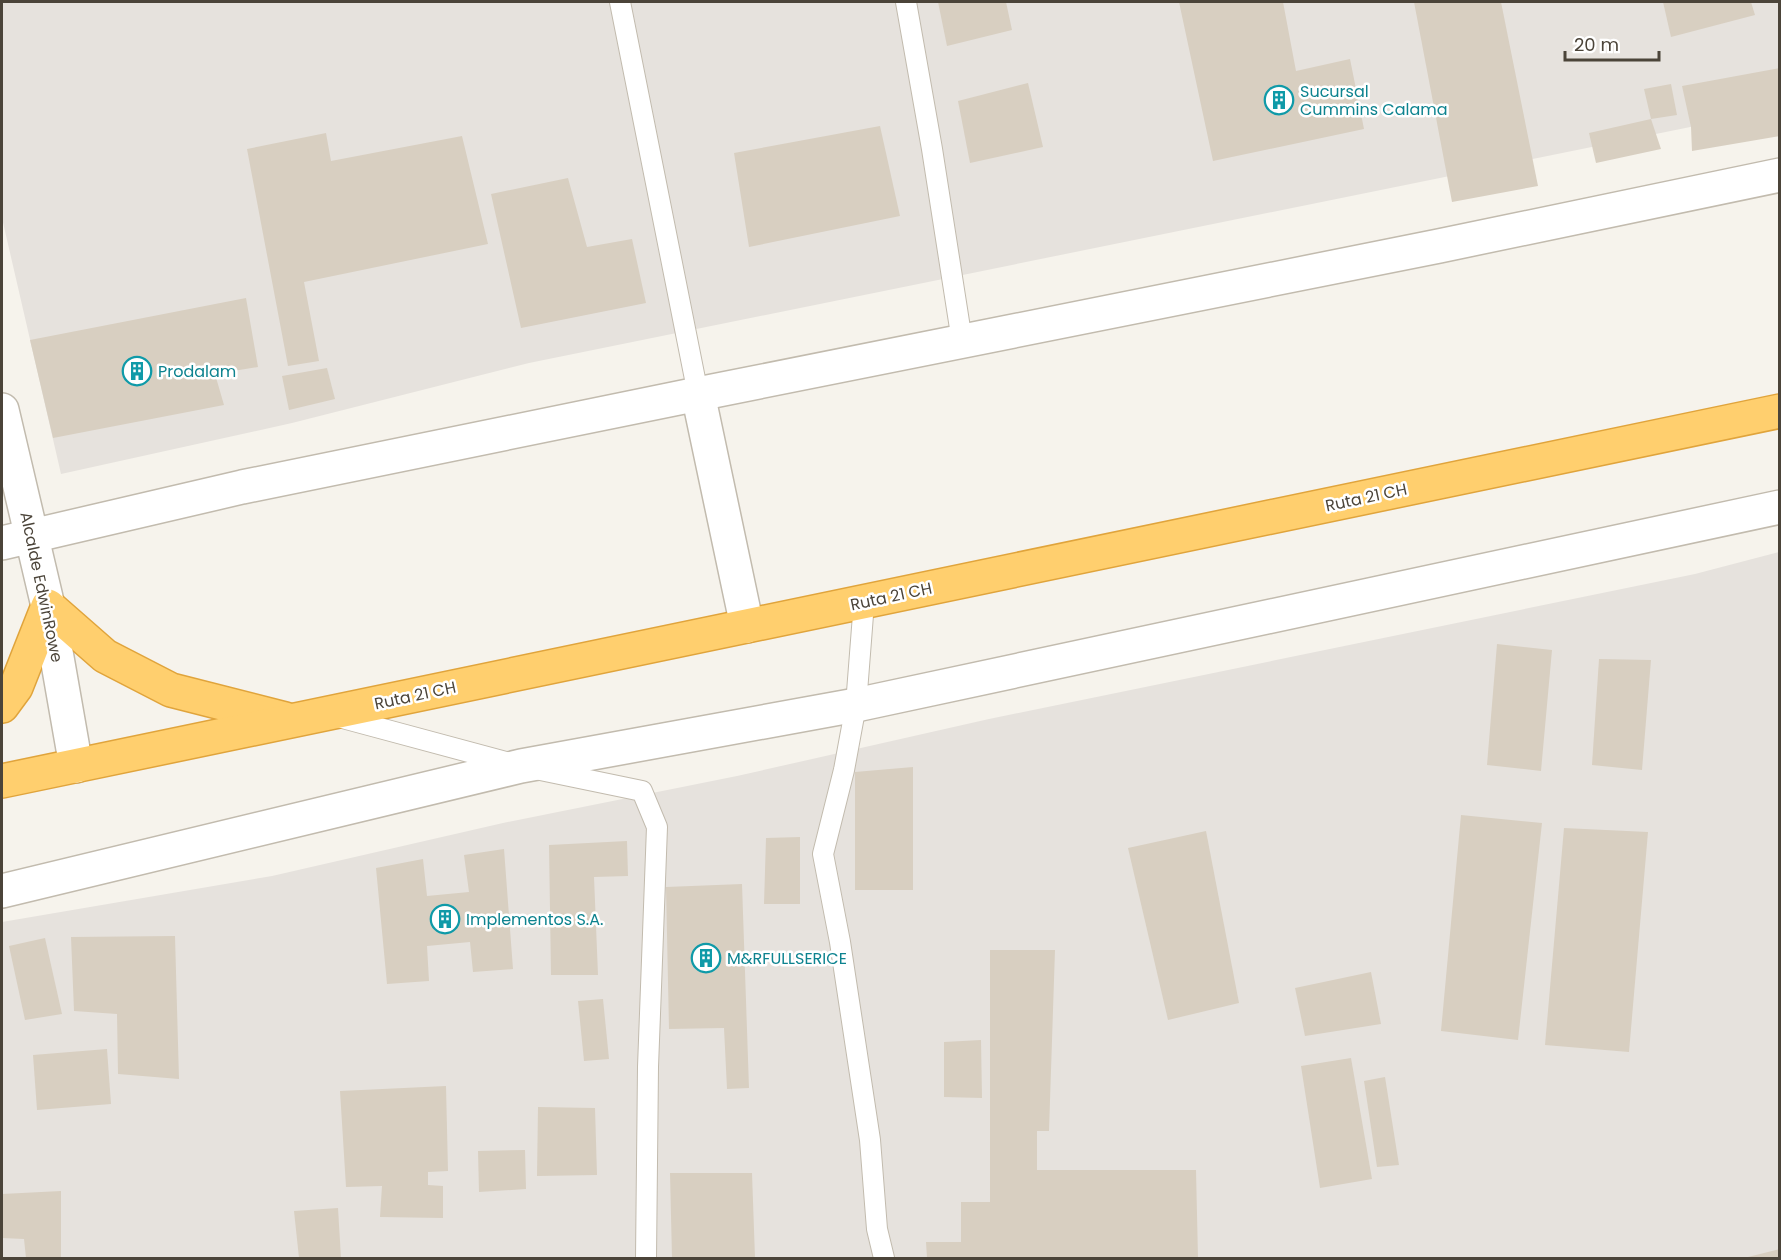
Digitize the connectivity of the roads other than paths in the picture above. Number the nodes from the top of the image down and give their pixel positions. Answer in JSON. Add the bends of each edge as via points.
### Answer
{"nodes":[{"id":1,"x":620,"y":2,"type":"edge"},
{"id":2,"x":906,"y":2,"type":"edge"},
{"id":3,"x":1779,"y":175,"type":"edge"},
{"id":4,"x":962,"y":341,"type":"junction"},
{"id":5,"x":698,"y":394,"type":"junction"},
{"id":6,"x":2,"y":410,"type":"edge"},
{"id":7,"x":1779,"y":411,"type":"edge"},
{"id":8,"x":1779,"y":507,"type":"edge"},
{"id":9,"x":16,"y":540,"type":"edge"},
{"id":10,"x":864,"y":602,"type":"junction"},
{"id":11,"x":48,"y":606,"type":"junction"},
{"id":12,"x":747,"y":626,"type":"junction"},
{"id":13,"x":856,"y":705,"type":"junction"},
{"id":14,"x":2,"y":706,"type":"edge"},
{"id":15,"x":326,"y":714,"type":"junction"},
{"id":16,"x":291,"y":721,"type":"junction"},
{"id":17,"x":76,"y":766,"type":"junction"},
{"id":18,"x":521,"y":766,"type":"junction"},
{"id":19,"x":2,"y":781,"type":"edge"},
{"id":20,"x":2,"y":891,"type":"edge"},
{"id":21,"x":646,"y":1258,"type":"edge"},
{"id":22,"x":884,"y":1258,"type":"edge"}],
"edges":[{"from":1,"to":5,"type":"lane"},
{"from":2,"to":4,"type":"lane"},
{"from":3,"to":4,"type":"street"},
{"from":4,"to":5,"type":"street"},
{"from":5,"to":9,"type":"street","via":[[242,487]]},
{"from":5,"to":12,"type":"street"},
{"from":6,"to":9,"type":"street","name":"Alcalde EdwinRowe"},
{"from":7,"to":10,"type":"highway","name":"Ruta 21 CH"},
{"from":8,"to":13,"type":"street"},
{"from":9,"to":11,"type":"street","name":"Alcalde EdwinRowe"},
{"from":10,"to":12,"type":"highway","name":"Ruta 21 CH"},
{"from":10,"to":13,"type":"lane"},
{"from":11,"to":14,"type":"highway","via":[[16,687]]},
{"from":11,"to":16,"type":"highway","via":[[105,656],[171,690]]},
{"from":11,"to":17,"type":"street","name":"Alcalde EdwinRowe"},
{"from":12,"to":15,"type":"highway","name":"Ruta 21 CH"},
{"from":13,"to":18,"type":"street"},
{"from":13,"to":22,"type":"lane","via":[[823,854],[844,965],[870,1140],[877,1229]]},
{"from":15,"to":16,"type":"highway","name":"Ruta 21 CH"},
{"from":15,"to":18,"type":"lane"},
{"from":16,"to":17,"type":"highway","name":"Ruta 21 CH"},
{"from":17,"to":19,"type":"highway","name":"Ruta 21 CH"},
{"from":18,"to":20,"type":"street"},
{"from":18,"to":21,"type":"lane","via":[[642,791],[657,827]]}]}
